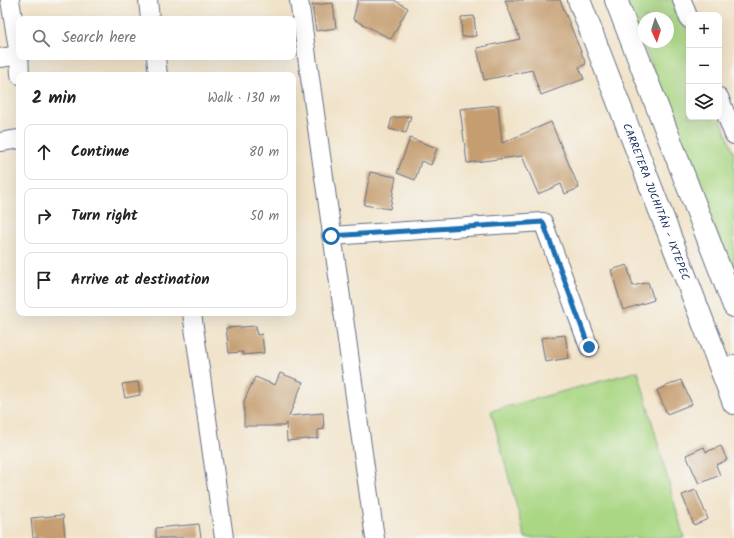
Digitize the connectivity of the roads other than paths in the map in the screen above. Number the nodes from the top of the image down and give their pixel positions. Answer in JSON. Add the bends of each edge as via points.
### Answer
{"nodes":[{"id":1,"x":10,"y":0,"type":"edge"},
{"id":2,"x":148,"y":0,"type":"edge"},
{"id":3,"x":299,"y":0,"type":"edge"},
{"id":4,"x":579,"y":0,"type":"edge"},
{"id":5,"x":616,"y":0,"type":"edge"},
{"id":6,"x":682,"y":0,"type":"edge"},
{"id":7,"x":686,"y":12,"type":"edge"},
{"id":8,"x":150,"y":16,"type":"edge"},
{"id":9,"x":16,"y":37,"type":"edge"},
{"id":10,"x":16,"y":55,"type":"edge"},
{"id":11,"x":0,"y":58,"type":"edge"},
{"id":12,"x":19,"y":60,"type":"edge"},
{"id":13,"x":156,"y":60,"type":"edge"},
{"id":14,"x":20,"y":72,"type":"edge"},
{"id":15,"x":158,"y":72,"type":"edge"},
{"id":16,"x":722,"y":105,"type":"edge"},
{"id":17,"x":734,"y":135,"type":"edge"},
{"id":18,"x":16,"y":139,"type":"edge"},
{"id":19,"x":0,"y":142,"type":"edge"},
{"id":20,"x":331,"y":236,"type":"junction"},
{"id":21,"x":734,"y":306,"type":"edge"},
{"id":22,"x":192,"y":316,"type":"edge"},
{"id":23,"x":589,"y":347,"type":"dead end"},
{"id":24,"x":728,"y":367,"type":"edge"},
{"id":25,"x":732,"y":394,"type":"edge"},
{"id":26,"x":224,"y":538,"type":"edge"},
{"id":27,"x":375,"y":538,"type":"edge"}],
"edges":[{"from":1,"to":9,"type":"street"},
{"from":2,"to":8,"type":"street"},
{"from":3,"to":20,"type":"street"},
{"from":4,"to":24,"type":"main road","name":"CARRETERA JUCHITÁN - IXTEPEC"},
{"from":5,"to":21,"type":"main road"},
{"from":6,"to":7,"type":"street"},
{"from":10,"to":11,"type":"street"},
{"from":12,"to":14,"type":"street"},
{"from":13,"to":15,"type":"street"},
{"from":16,"to":17,"type":"street"},
{"from":18,"to":19,"type":"street"},
{"from":20,"to":23,"type":"street","via":[[543,222]]},
{"from":20,"to":27,"type":"street"},
{"from":22,"to":26,"type":"street"},
{"from":24,"to":25,"type":"main road","name":"CARRETERA JUCHITÁN - IXTEPEC"}]}
